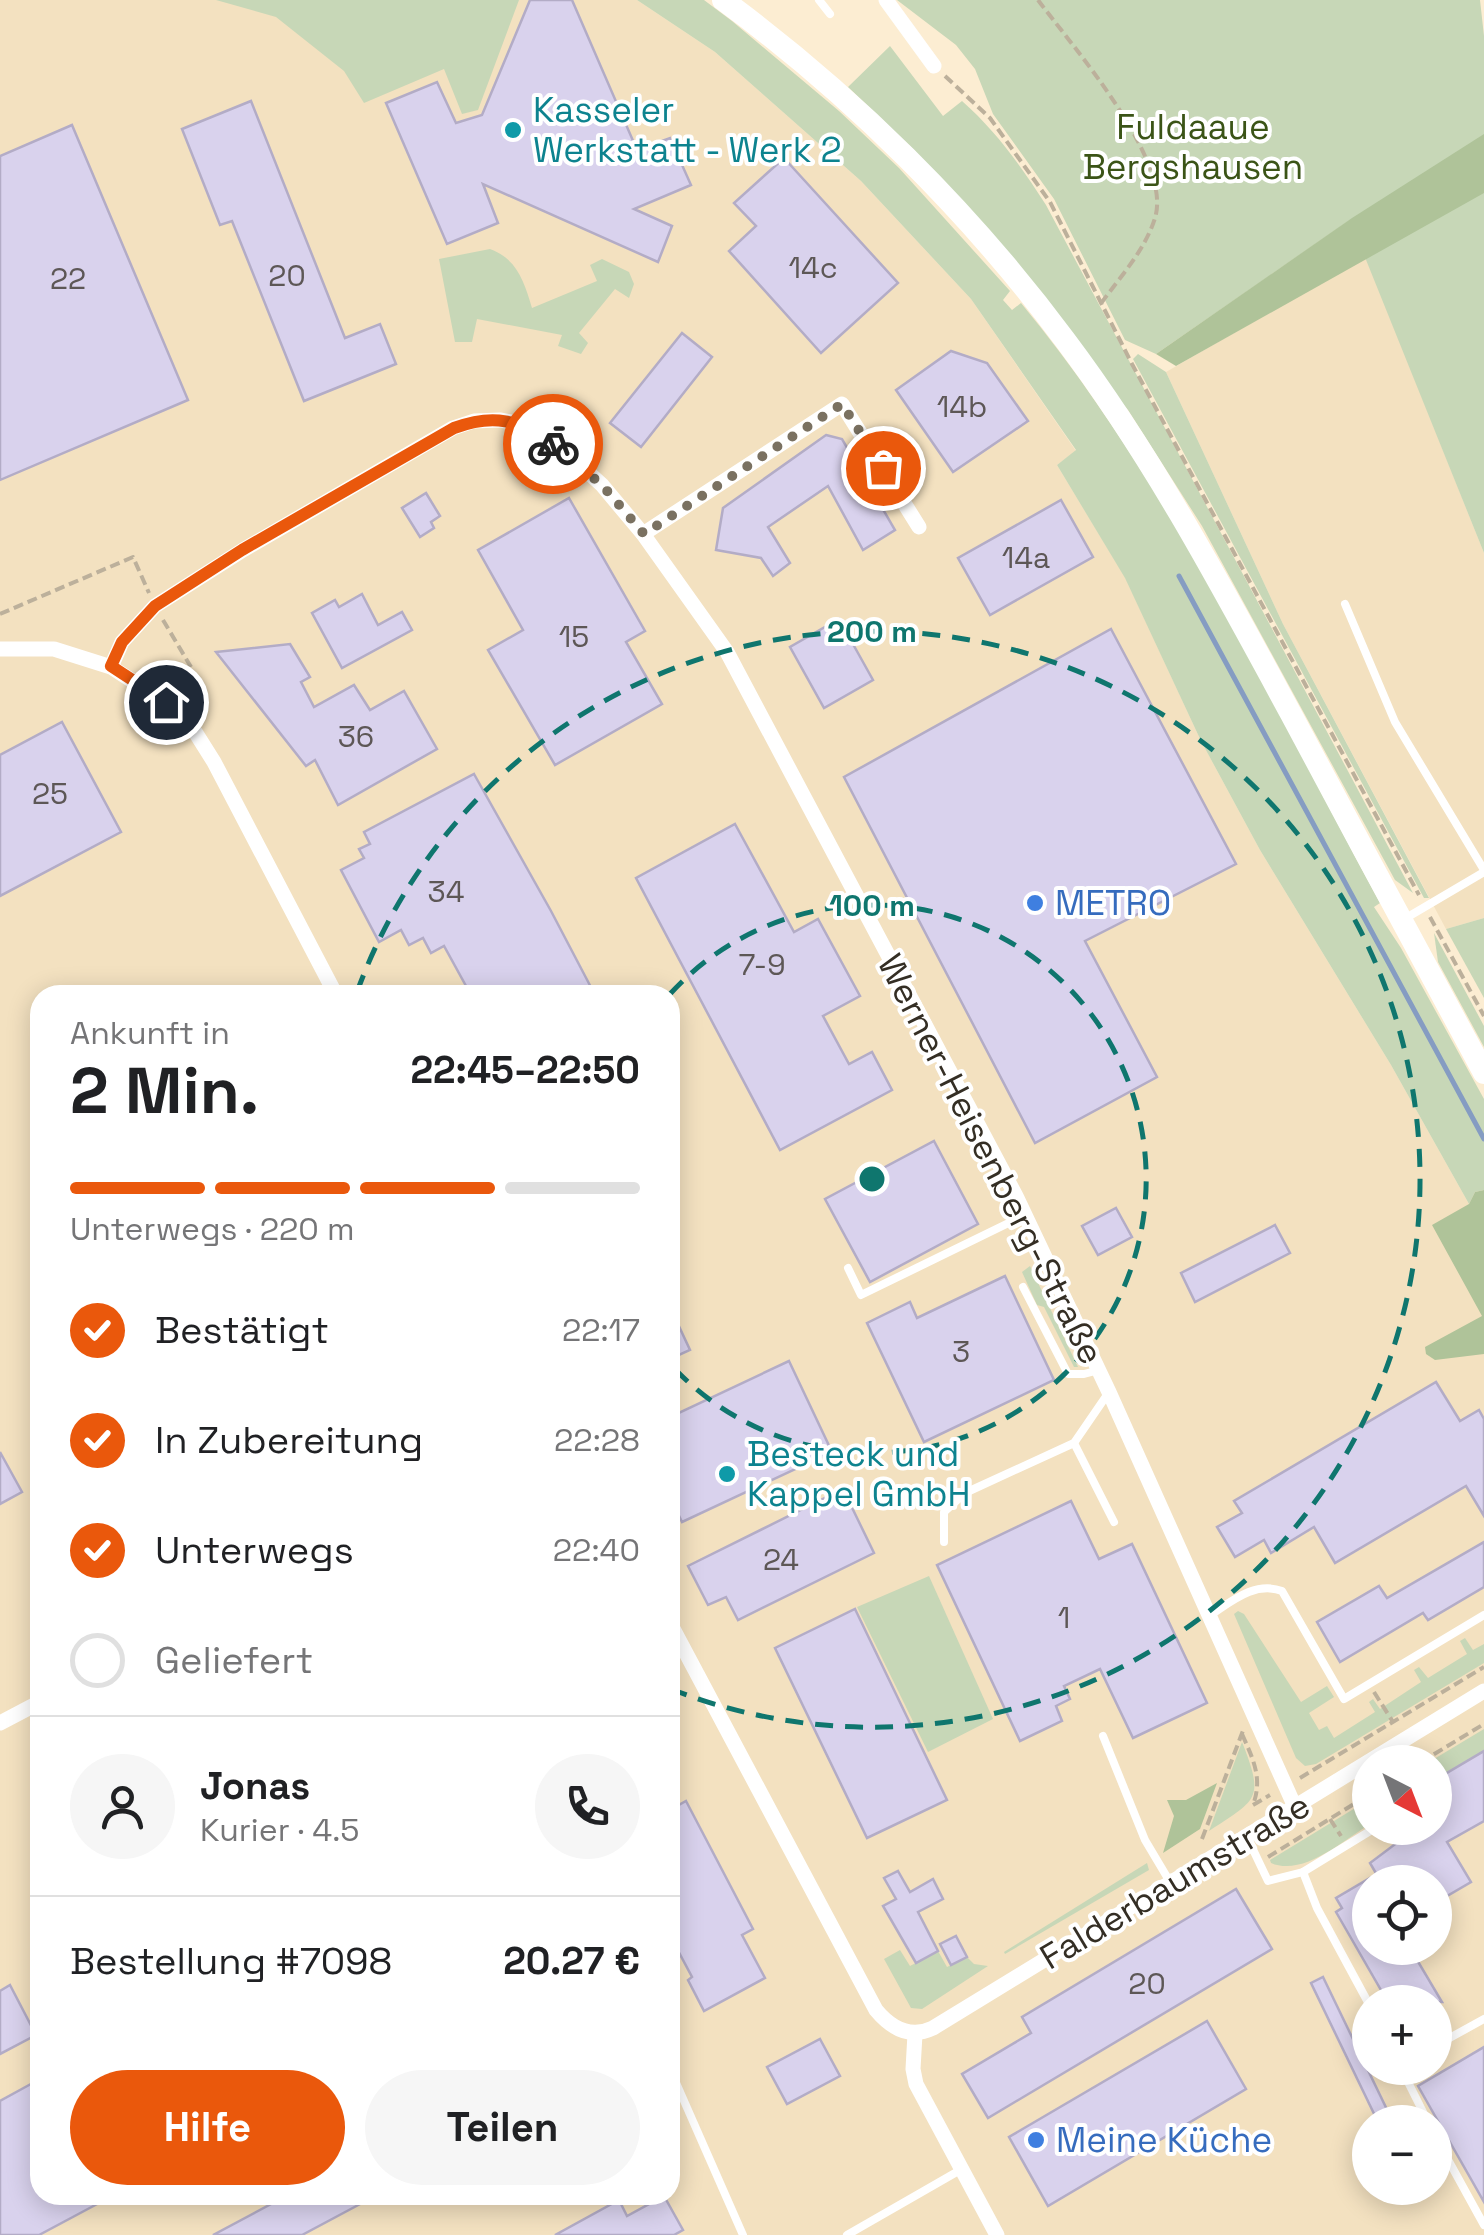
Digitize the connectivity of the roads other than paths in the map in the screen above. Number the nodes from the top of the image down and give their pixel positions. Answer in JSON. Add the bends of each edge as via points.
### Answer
{"nodes":[{"id":1,"x":724,"y":0,"type":"edge"},
{"id":2,"x":820,"y":0,"type":"edge"},
{"id":3,"x":886,"y":0,"type":"edge"},
{"id":4,"x":830,"y":14,"type":"dead end"},
{"id":5,"x":934,"y":66,"type":"road end"},
{"id":6,"x":918,"y":527,"type":"dead end"},
{"id":7,"x":644,"y":534,"type":"junction"},
{"id":8,"x":1345,"y":604,"type":"dead end"},
{"id":9,"x":0,"y":648,"type":"edge"},
{"id":10,"x":111,"y":666,"type":"junction"},
{"id":11,"x":1484,"y":871,"type":"edge"},
{"id":12,"x":1402,"y":921,"type":"junction"},
{"id":13,"x":331,"y":985,"type":"edge"},
{"id":14,"x":1484,"y":1073,"type":"edge"},
{"id":15,"x":1025,"y":1215,"type":"junction"},
{"id":16,"x":848,"y":1268,"type":"dead end"},
{"id":17,"x":1022,"y":1287,"type":"dead end"},
{"id":18,"x":1099,"y":1370,"type":"junction"},
{"id":19,"x":1109,"y":1392,"type":"junction"},
{"id":20,"x":1074,"y":1443,"type":"junction"},
{"id":21,"x":1114,"y":1522,"type":"dead end"},
{"id":22,"x":944,"y":1542,"type":"dead end"},
{"id":23,"x":1484,"y":1615,"type":"edge"},
{"id":24,"x":1210,"y":1616,"type":"junction"},
{"id":25,"x":680,"y":1642,"type":"edge"},
{"id":26,"x":1484,"y":1691,"type":"edge"},
{"id":27,"x":30,"y":1707,"type":"edge"},
{"id":28,"x":0,"y":1723,"type":"edge"},
{"id":29,"x":1103,"y":1736,"type":"dead end"},
{"id":30,"x":1296,"y":1807,"type":"junction"},
{"id":31,"x":1247,"y":1836,"type":"junction"},
{"id":32,"x":1352,"y":1842,"type":"edge"},
{"id":33,"x":1303,"y":1872,"type":"junction"},
{"id":34,"x":1171,"y":1884,"type":"junction"},
{"id":35,"x":1359,"y":1985,"type":"edge"},
{"id":36,"x":1484,"y":2019,"type":"edge"},
{"id":37,"x":915,"y":2034,"type":"junction"},
{"id":38,"x":1452,"y":2037,"type":"edge"},
{"id":39,"x":680,"y":2092,"type":"edge"},
{"id":40,"x":1452,"y":2167,"type":"edge"},
{"id":41,"x":962,"y":2169,"type":"junction"},
{"id":42,"x":1484,"y":2225,"type":"edge"},
{"id":43,"x":743,"y":2235,"type":"edge"},
{"id":44,"x":847,"y":2235,"type":"edge"},
{"id":45,"x":997,"y":2235,"type":"edge"}],
"edges":[{"from":1,"to":12,"type":"main road","via":[[907,159],[1064,338],[1193,532]]},
{"from":2,"to":4,"type":"lane"},
{"from":3,"to":5,"type":"street"},
{"from":6,"to":7,"type":"street","via":[[842,404]]},
{"from":7,"to":10,"type":"street","name":"Werner-Heisenberg-Straße","via":[[602,485],[524,424],[474,420],[155,606],[122,642]]},
{"from":7,"to":15,"type":"street","name":"Werner-Heisenberg-Straße","via":[[727,652]]},
{"from":8,"to":11,"type":"lane","via":[[1395,722]]},
{"from":9,"to":10,"type":"street","via":[[54,649]]},
{"from":10,"to":13,"type":"street","via":[[192,726]]},
{"from":11,"to":12,"type":"lane"},
{"from":12,"to":14,"type":"main road"},
{"from":15,"to":16,"type":"lane","via":[[862,1294]]},
{"from":15,"to":18,"type":"street","name":"Werner-Heisenberg-Straße"},
{"from":17,"to":18,"type":"lane","via":[[1068,1374]]},
{"from":18,"to":19,"type":"street","name":"Werner-Heisenberg-Straße"},
{"from":19,"to":20,"type":"lane"},
{"from":19,"to":24,"type":"street","name":"Werner-Heisenberg-Straße"},
{"from":20,"to":21,"type":"lane"},
{"from":20,"to":22,"type":"lane","via":[[965,1493],[944,1512]]},
{"from":23,"to":24,"type":"lane","via":[[1344,1700],[1282,1591],[1254,1589]]},
{"from":24,"to":30,"type":"street","name":"Werner-Heisenberg-Straße"},
{"from":25,"to":37,"type":"street","via":[[876,2010]]},
{"from":26,"to":30,"type":"street","name":"Falderbaumstraße"},
{"from":27,"to":28,"type":"street"},
{"from":29,"to":34,"type":"lane","via":[[1145,1840]]},
{"from":30,"to":31,"type":"street","name":"Falderbaumstraße"},
{"from":31,"to":33,"type":"lane","via":[[1268,1881]]},
{"from":31,"to":34,"type":"street","name":"Falderbaumstraße"},
{"from":32,"to":33,"type":"lane"},
{"from":33,"to":35,"type":"lane"},
{"from":34,"to":37,"type":"street","name":"Falderbaumstraße"},
{"from":36,"to":38,"type":"lane"},
{"from":37,"to":41,"type":"street","via":[[916,2084]]},
{"from":39,"to":43,"type":"lane"},
{"from":40,"to":42,"type":"lane"},
{"from":41,"to":44,"type":"lane"},
{"from":41,"to":45,"type":"street"}]}
